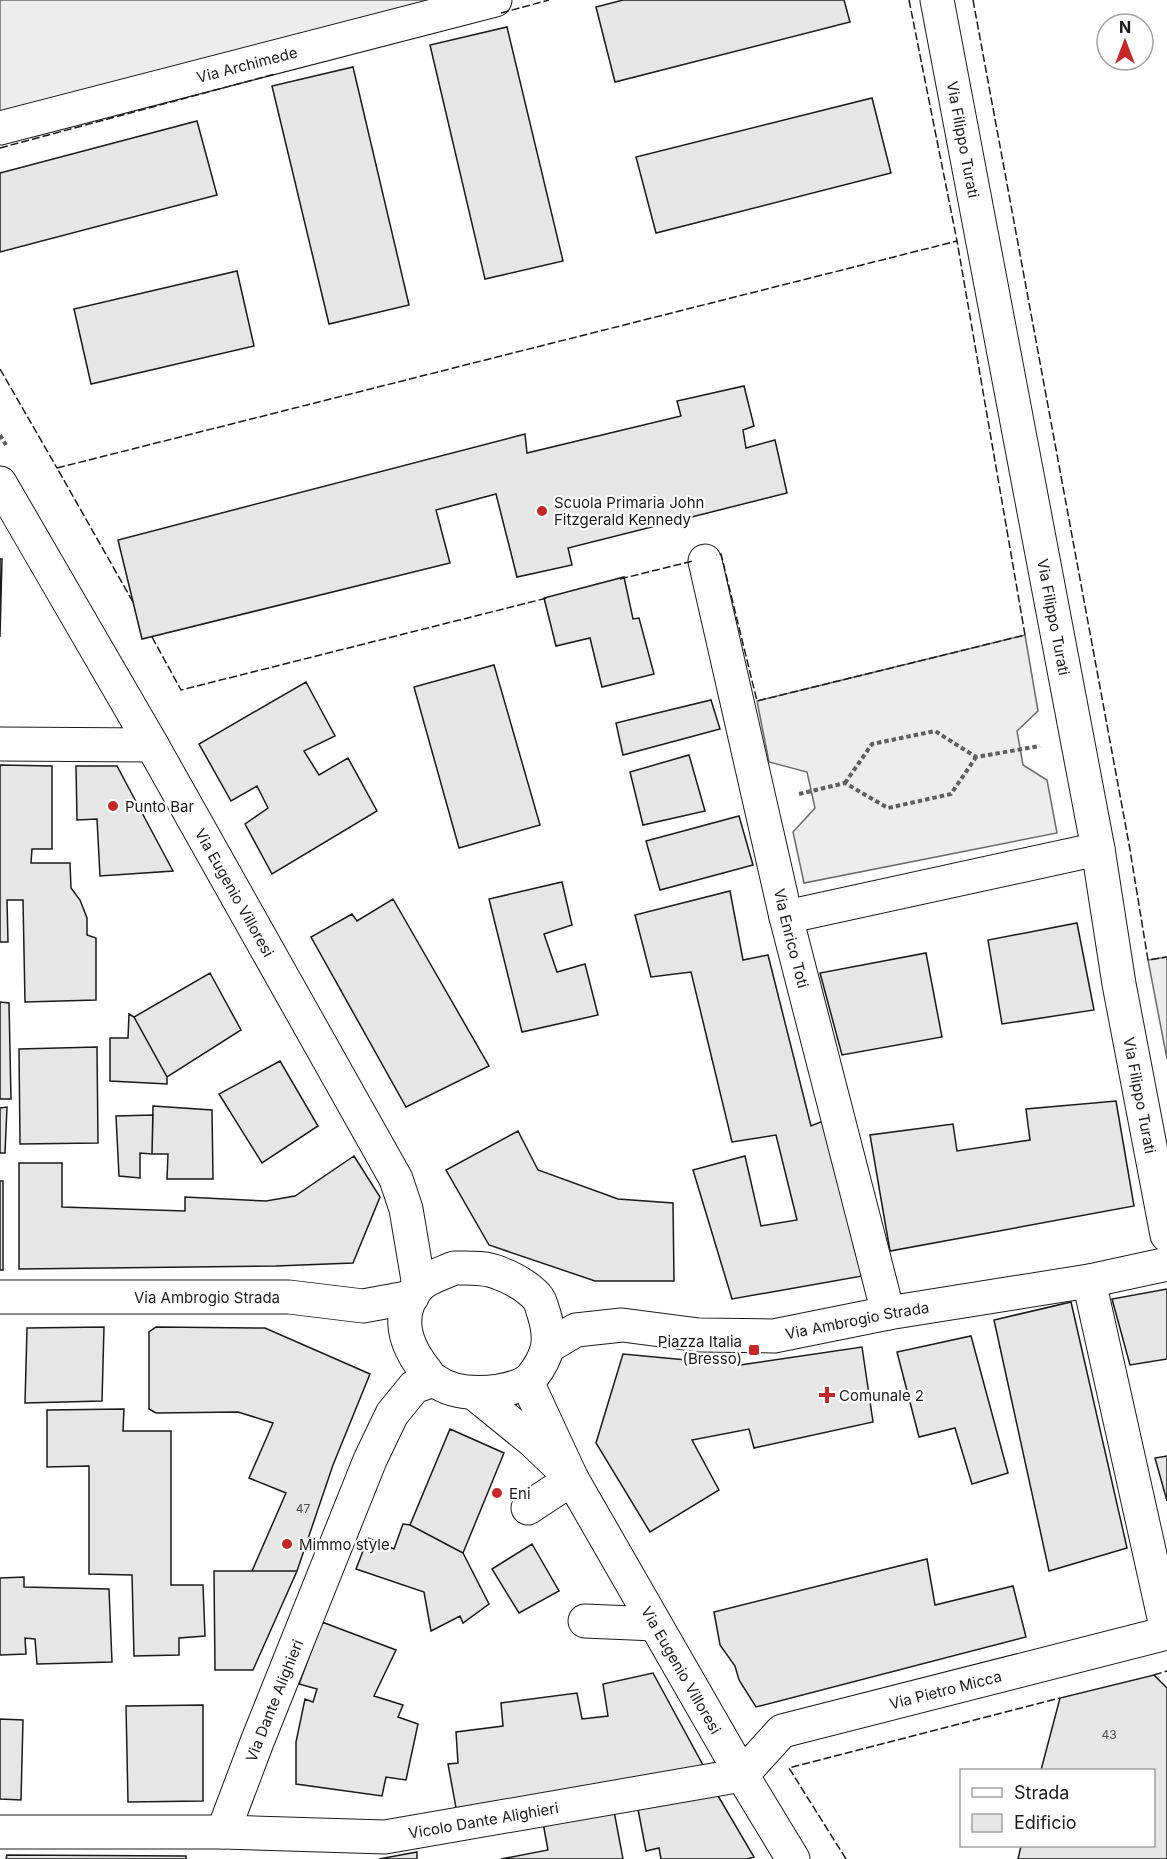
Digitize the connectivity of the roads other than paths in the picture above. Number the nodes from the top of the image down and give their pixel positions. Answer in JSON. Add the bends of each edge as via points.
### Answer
{"nodes":[{"id":1,"x":495,"y":0,"type":"edge"},
{"id":2,"x":937,"y":0,"type":"edge"},
{"id":3,"x":0,"y":128,"type":"edge"},
{"id":4,"x":0,"y":483,"type":"edge"},
{"id":5,"x":705,"y":561,"type":"dead end"},
{"id":6,"x":0,"y":744,"type":"edge"},
{"id":7,"x":152,"y":745,"type":"junction"},
{"id":8,"x":1098,"y":849,"type":"junction"},
{"id":9,"x":786,"y":917,"type":"junction"},
{"id":10,"x":1167,"y":1235,"type":"edge"},
{"id":11,"x":1167,"y":1264,"type":"edge"},
{"id":12,"x":1089,"y":1281,"type":"junction"},
{"id":13,"x":415,"y":1291,"type":"junction"},
{"id":14,"x":0,"y":1297,"type":"edge"},
{"id":15,"x":888,"y":1313,"type":"junction"},
{"id":16,"x":549,"y":1346,"type":"junction"},
{"id":17,"x":433,"y":1380,"type":"junction"},
{"id":18,"x":527,"y":1382,"type":"junction"},
{"id":19,"x":475,"y":1394,"type":"junction"},
{"id":20,"x":572,"y":1479,"type":"junction"},
{"id":21,"x":528,"y":1508,"type":"dead end"},
{"id":22,"x":585,"y":1621,"type":"dead end"},
{"id":23,"x":655,"y":1624,"type":"junction"},
{"id":24,"x":1167,"y":1632,"type":"edge"},
{"id":25,"x":742,"y":1775,"type":"junction"},
{"id":26,"x":0,"y":1832,"type":"edge"},
{"id":27,"x":232,"y":1841,"type":"edge"},
{"id":28,"x":793,"y":1859,"type":"edge"}],
"edges":[{"from":1,"to":3,"type":"street","name":"Via Archimede"},
{"from":2,"to":8,"type":"street","name":"Via Filippo Turati"},
{"from":4,"to":7,"type":"street","name":"Via Eugenio Villoresi"},
{"from":5,"to":9,"type":"street","name":"Via Enrico Toti"},
{"from":6,"to":7,"type":"street"},
{"from":7,"to":13,"type":"street","name":"Via Eugenio Villoresi","via":[[396,1179],[406,1209]]},
{"from":8,"to":9,"type":"street"},
{"from":8,"to":10,"type":"street","name":"Via Filippo Turati","via":[[1119,984]]},
{"from":9,"to":15,"type":"street","name":"Via Enrico Toti"},
{"from":11,"to":12,"type":"street","name":"Via Ambrogio Strada"},
{"from":12,"to":15,"type":"street","name":"Via Ambrogio Strada"},
{"from":12,"to":24,"type":"street","name":"Via Pietro Micca"},
{"from":13,"to":14,"type":"street","name":"Via Ambrogio Strada","via":[[363,1306],[289,1297]]},
{"from":13,"to":16,"type":"street","via":[[454,1268],[497,1272],[539,1298]]},
{"from":13,"to":17,"type":"street","via":[[405,1314],[405,1335],[416,1359]]},
{"from":15,"to":16,"type":"street","name":"Via Ambrogio Strada","via":[[774,1336],[699,1335],[622,1325],[576,1330]]},
{"from":16,"to":18,"type":"street","via":[[541,1365]]},
{"from":17,"to":19,"type":"street"},
{"from":17,"to":27,"type":"street","name":"Via Dante Alighieri","via":[[414,1388],[392,1414],[381,1466],[257,1742]]},
{"from":18,"to":19,"type":"street"},
{"from":18,"to":20,"type":"street","name":"Via Eugenio Villoresi"},
{"from":19,"to":20,"type":"street","name":"Via Eugenio Villoresi"},
{"from":20,"to":21,"type":"street"},
{"from":20,"to":23,"type":"street","name":"Via Eugenio Villoresi"},
{"from":22,"to":23,"type":"street"},
{"from":23,"to":25,"type":"street","name":"Via Eugenio Villoresi"},
{"from":24,"to":25,"type":"street","name":"Via Pietro Micca","via":[[782,1731]]},
{"from":25,"to":27,"type":"street","name":"Vicolo Dante Alighieri","via":[[385,1837]]},
{"from":25,"to":28,"type":"street","name":"Via Eugenio Villoresi"},
{"from":26,"to":27,"type":"street"}]}
